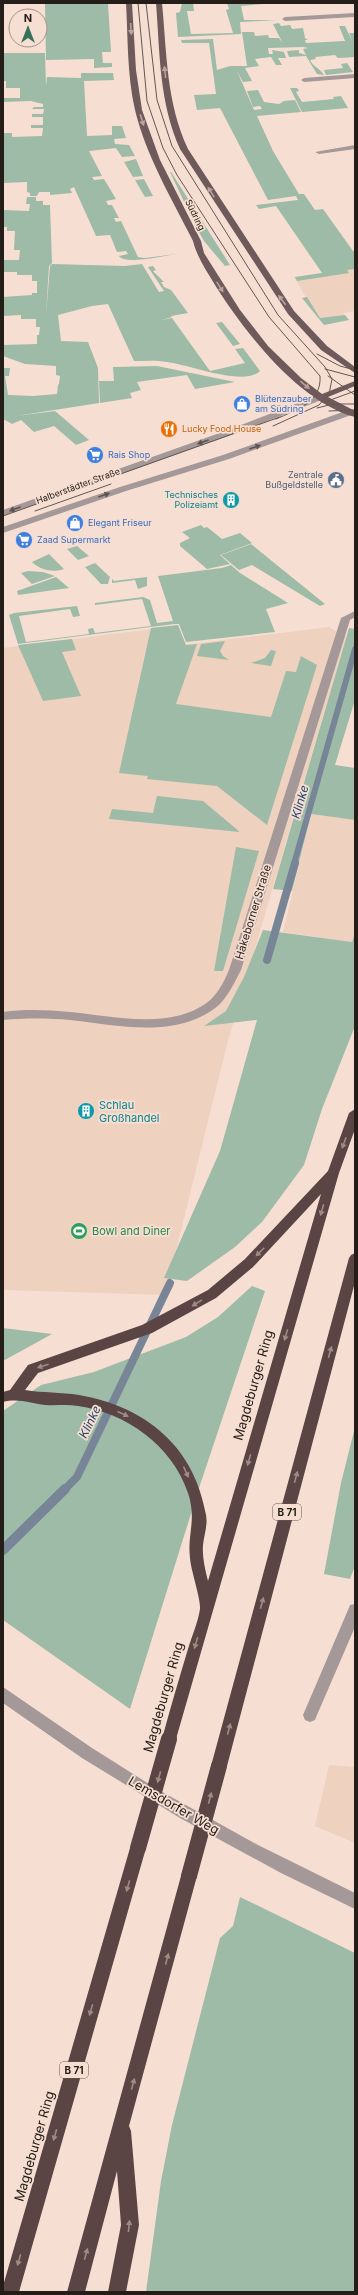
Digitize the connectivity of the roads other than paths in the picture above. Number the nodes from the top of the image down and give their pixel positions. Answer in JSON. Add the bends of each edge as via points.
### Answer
{"nodes":[{"id":1,"x":129,"y":3,"type":"edge"},
{"id":2,"x":159,"y":3,"type":"edge"},
{"id":3,"x":355,"y":15,"type":"edge"},
{"id":4,"x":285,"y":19,"type":"dead end"},
{"id":5,"x":355,"y":76,"type":"edge"},
{"id":6,"x":304,"y":80,"type":"dead end"},
{"id":7,"x":355,"y":147,"type":"edge"},
{"id":8,"x":319,"y":152,"type":"dead end"},
{"id":9,"x":355,"y":371,"type":"edge"},
{"id":10,"x":355,"y":383,"type":"edge"},
{"id":11,"x":321,"y":397,"type":"junction"},
{"id":12,"x":354,"y":412,"type":"edge"},
{"id":13,"x":3,"y":513,"type":"edge"},
{"id":14,"x":3,"y":530,"type":"edge"},
{"id":15,"x":355,"y":614,"type":"edge"},
{"id":16,"x":3,"y":1016,"type":"edge"},
{"id":17,"x":355,"y":1112,"type":"edge"},
{"id":18,"x":333,"y":1173,"type":"junction"},
{"id":19,"x":355,"y":1258,"type":"edge"},
{"id":20,"x":9,"y":1395,"type":"edge"},
{"id":21,"x":207,"y":1605,"type":"junction"},
{"id":22,"x":355,"y":1610,"type":"edge"},
{"id":23,"x":3,"y":1694,"type":"edge"},
{"id":24,"x":310,"y":1715,"type":"dead end"},
{"id":25,"x":355,"y":1901,"type":"edge"},
{"id":26,"x":123,"y":2122,"type":"junction"},
{"id":27,"x":10,"y":2292,"type":"edge"},
{"id":28,"x":76,"y":2292,"type":"edge"},
{"id":29,"x":117,"y":2292,"type":"edge"}],
"edges":[{"from":1,"to":11,"type":"main road","name":"Südring","one_way":true,"via":[[139,110],[150,142],[197,241],[200,254],[251,331],[288,371]]},
{"from":9,"to":2,"type":"main road","one_way":true,"via":[[324,348],[291,312],[184,149],[168,104]]},
{"from":3,"to":4,"type":"street"},
{"from":5,"to":6,"type":"street"},
{"from":7,"to":8,"type":"street"},
{"from":10,"to":11,"type":"main road","name":"Halberstädter Straße"},
{"from":11,"to":12,"type":"main road","name":"Südring"},
{"from":11,"to":13,"type":"street","name":"Halberstädter Straße","one_way":true,"via":[[231,432]]},
{"from":14,"to":12,"type":"street","name":"Halberstädter Straße","one_way":true},
{"from":15,"to":16,"type":"street","name":"Hakeborner Straße","via":[[346,618],[235,970],[220,997],[196,1015],[160,1024],[43,1014]]},
{"from":17,"to":18,"type":"highway","name":"Magdeburger Ring","number":"B 71","one_way":true},
{"from":18,"to":20,"type":"highway","one_way":true,"via":[[229,1281],[190,1307],[153,1326],[33,1370]]},
{"from":18,"to":21,"type":"highway","name":"Magdeburger Ring","number":"B 71","one_way":true},
{"from":26,"to":19,"type":"highway","number":"B 71","one_way":true,"bridge":true},
{"from":20,"to":21,"type":"highway","one_way":true,"via":[[81,1401],[109,1408],[142,1424],[163,1441],[182,1462],[194,1489],[200,1517],[196,1551]]},
{"from":21,"to":27,"type":"highway","name":"Magdeburger Ring","number":"B 71","one_way":true,"bridge":true},
{"from":22,"to":24,"type":"street"},
{"from":23,"to":25,"type":"street","name":"Lemsdorfer Weg","via":[[87,1753],[168,1803]]},
{"from":28,"to":26,"type":"highway","number":"B 71","one_way":true},
{"from":29,"to":26,"type":"highway","one_way":true,"via":[[130,2225]]}]}
